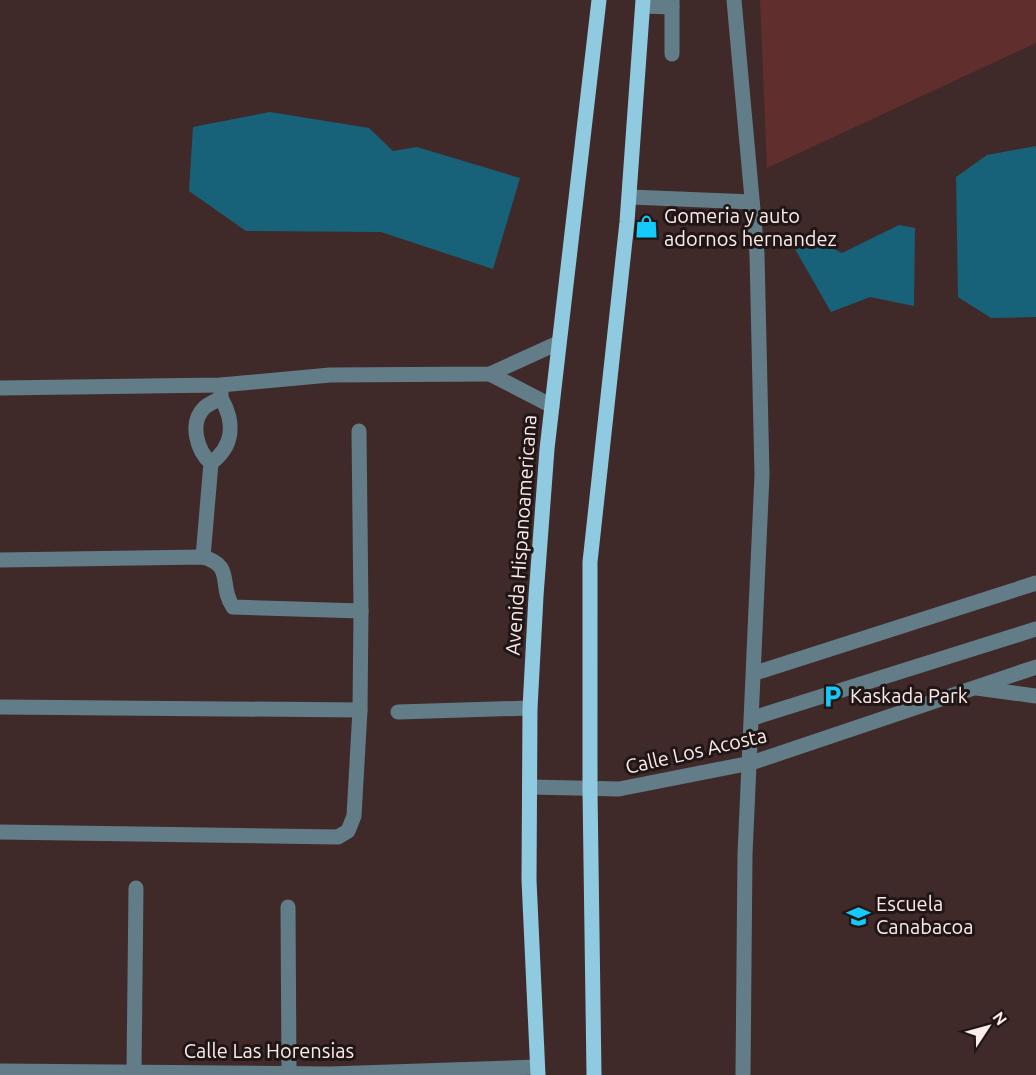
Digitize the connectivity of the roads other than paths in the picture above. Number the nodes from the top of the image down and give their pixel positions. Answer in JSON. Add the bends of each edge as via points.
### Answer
{"nodes":[{"id":1,"x":598,"y":0,"type":"edge"},
{"id":2,"x":734,"y":0,"type":"edge"},
{"id":3,"x":643,"y":3,"type":"edge"},
{"id":4,"x":672,"y":4,"type":"edge"},
{"id":5,"x":672,"y":54,"type":"dead end"},
{"id":6,"x":630,"y":197,"type":"junction"},
{"id":7,"x":752,"y":202,"type":"junction"},
{"id":8,"x":558,"y":342,"type":"junction"},
{"id":9,"x":490,"y":374,"type":"junction"},
{"id":10,"x":0,"y":388,"type":"edge"},
{"id":11,"x":221,"y":392,"type":"junction"},
{"id":12,"x":552,"y":406,"type":"junction"},
{"id":13,"x":359,"y":431,"type":"dead end"},
{"id":14,"x":211,"y":463,"type":"junction"},
{"id":15,"x":203,"y":557,"type":"junction"},
{"id":16,"x":0,"y":560,"type":"edge"},
{"id":17,"x":1036,"y":583,"type":"edge"},
{"id":18,"x":361,"y":611,"type":"junction"},
{"id":19,"x":1036,"y":629,"type":"edge"},
{"id":20,"x":1036,"y":667,"type":"edge"},
{"id":21,"x":755,"y":673,"type":"junction"},
{"id":22,"x":974,"y":688,"type":"junction"},
{"id":23,"x":1036,"y":696,"type":"edge"},
{"id":24,"x":0,"y":707,"type":"edge"},
{"id":25,"x":530,"y":708,"type":"junction"},
{"id":26,"x":360,"y":711,"type":"junction"},
{"id":27,"x":398,"y":712,"type":"dead end"},
{"id":28,"x":753,"y":718,"type":"junction"},
{"id":29,"x":751,"y":763,"type":"junction"},
{"id":30,"x":530,"y":787,"type":"junction"},
{"id":31,"x":590,"y":790,"type":"junction"},
{"id":32,"x":0,"y":832,"type":"edge"},
{"id":33,"x":136,"y":888,"type":"dead end"},
{"id":34,"x":288,"y":907,"type":"dead end"},
{"id":35,"x":0,"y":1071,"type":"edge"},
{"id":36,"x":134,"y":1071,"type":"junction"},
{"id":37,"x":538,"y":1071,"type":"edge"},
{"id":38,"x":289,"y":1073,"type":"junction"},
{"id":39,"x":594,"y":1075,"type":"edge"},
{"id":40,"x":743,"y":1075,"type":"edge"}],
"edges":[{"from":1,"to":8,"type":"main road","name":"Avenida Hispanoamericana"},
{"from":2,"to":7,"type":"street"},
{"from":3,"to":4,"type":"street"},
{"from":3,"to":6,"type":"main road"},
{"from":4,"to":5,"type":"street"},
{"from":6,"to":7,"type":"street"},
{"from":6,"to":31,"type":"main road","via":[[591,562]]},
{"from":7,"to":21,"type":"street","via":[[758,254],[762,475]]},
{"from":8,"to":9,"type":"street"},
{"from":8,"to":12,"type":"main road","name":"Avenida Hispanoamericana"},
{"from":9,"to":11,"type":"street","via":[[330,375]]},
{"from":9,"to":12,"type":"street"},
{"from":10,"to":11,"type":"street"},
{"from":11,"to":14,"type":"street","via":[[229,413],[230,438],[224,454]]},
{"from":11,"to":14,"type":"street","via":[[204,407],[196,423],[200,449]]},
{"from":12,"to":25,"type":"main road","name":"Avenida Hispanoamericana"},
{"from":13,"to":18,"type":"street"},
{"from":14,"to":15,"type":"street"},
{"from":15,"to":16,"type":"street"},
{"from":15,"to":18,"type":"street","via":[[216,561],[224,570],[226,597],[233,607]]},
{"from":17,"to":21,"type":"street"},
{"from":18,"to":26,"type":"street"},
{"from":19,"to":28,"type":"street"},
{"from":20,"to":22,"type":"street","name":"Calle Los Acosta"},
{"from":21,"to":28,"type":"street"},
{"from":22,"to":23,"type":"street"},
{"from":22,"to":29,"type":"street","name":"Calle Los Acosta"},
{"from":24,"to":26,"type":"street"},
{"from":25,"to":27,"type":"street"},
{"from":25,"to":30,"type":"main road","name":"Avenida Hispanoamericana"},
{"from":26,"to":32,"type":"street","via":[[354,816],[348,831],[338,837]]},
{"from":28,"to":29,"type":"street"},
{"from":29,"to":31,"type":"street","name":"Calle Los Acosta","via":[[619,789]]},
{"from":29,"to":40,"type":"street","via":[[745,854]]},
{"from":30,"to":31,"type":"street","name":"Calle Los Acosta"},
{"from":30,"to":37,"type":"main road","name":"Avenida Hispanoamericana","via":[[529,880]]},
{"from":31,"to":39,"type":"main road"},
{"from":33,"to":36,"type":"street"},
{"from":34,"to":38,"type":"street"},
{"from":35,"to":36,"type":"street","name":"Calle Las Horensias"},
{"from":36,"to":38,"type":"street","name":"Calle Las Horensias"},
{"from":37,"to":38,"type":"street","name":"Calle Las Horensias"}]}
